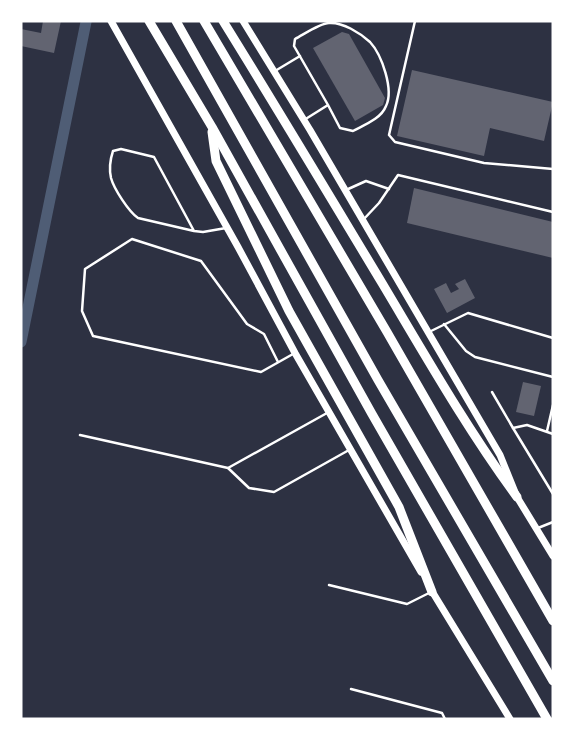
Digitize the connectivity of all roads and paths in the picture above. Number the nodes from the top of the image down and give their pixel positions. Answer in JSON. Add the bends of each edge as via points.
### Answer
{"nodes":[{"id":1,"x":111,"y":21,"type":"edge"},
{"id":2,"x":149,"y":21,"type":"edge"},
{"id":3,"x":176,"y":21,"type":"edge"},
{"id":4,"x":204,"y":21,"type":"edge"},
{"id":5,"x":223,"y":21,"type":"edge"},
{"id":6,"x":415,"y":21,"type":"edge"},
{"id":7,"x":245,"y":22,"type":"edge"},
{"id":8,"x":300,"y":56,"type":"junction"},
{"id":9,"x":274,"y":72,"type":"junction"},
{"id":10,"x":328,"y":105,"type":"junction"},
{"id":11,"x":303,"y":120,"type":"junction"},
{"id":12,"x":212,"y":127,"type":"junction"},
{"id":13,"x":553,"y":169,"type":"edge"},
{"id":14,"x":389,"y":189,"type":"junction"},
{"id":15,"x":345,"y":191,"type":"junction"},
{"id":16,"x":553,"y":212,"type":"edge"},
{"id":17,"x":362,"y":220,"type":"junction"},
{"id":18,"x":227,"y":228,"type":"junction"},
{"id":19,"x":194,"y":231,"type":"junction"},
{"id":20,"x":444,"y":324,"type":"junction"},
{"id":21,"x":428,"y":332,"type":"junction"},
{"id":22,"x":553,"y":338,"type":"edge"},
{"id":23,"x":294,"y":353,"type":"junction"},
{"id":24,"x":278,"y":362,"type":"junction"},
{"id":25,"x":553,"y":377,"type":"edge"},
{"id":26,"x":492,"y":392,"type":"dead end"},
{"id":27,"x":553,"y":405,"type":"edge"},
{"id":28,"x":329,"y":412,"type":"junction"},
{"id":29,"x":513,"y":428,"type":"junction"},
{"id":30,"x":547,"y":431,"type":"junction"},
{"id":31,"x":80,"y":434,"type":"dead end"},
{"id":32,"x":553,"y":434,"type":"edge"},
{"id":33,"x":350,"y":449,"type":"junction"},
{"id":34,"x":228,"y":468,"type":"junction"},
{"id":35,"x":553,"y":494,"type":"edge"},
{"id":36,"x":516,"y":497,"type":"junction"},
{"id":37,"x":553,"y":522,"type":"edge"},
{"id":38,"x":537,"y":529,"type":"junction"},
{"id":39,"x":553,"y":556,"type":"edge"},
{"id":40,"x":329,"y":585,"type":"dead end"},
{"id":41,"x":432,"y":592,"type":"junction"},
{"id":42,"x":553,"y":621,"type":"edge"},
{"id":43,"x":553,"y":682,"type":"edge"},
{"id":44,"x":351,"y":689,"type":"dead end"},
{"id":45,"x":445,"y":719,"type":"edge"},
{"id":46,"x":510,"y":719,"type":"edge"},
{"id":47,"x":547,"y":719,"type":"edge"}],
"edges":[{"from":1,"to":18,"type":"main road"},
{"from":2,"to":12,"type":"highway"},
{"from":3,"to":43,"type":"highway"},
{"from":4,"to":42,"type":"highway"},
{"from":5,"to":36,"type":"highway","via":[[414,337]]},
{"from":6,"to":13,"type":"lane","via":[[389,135],[392,140],[484,163]]},
{"from":7,"to":9,"type":"main road"},
{"from":8,"to":9,"type":"lane"},
{"from":8,"to":10,"type":"lane"},
{"from":8,"to":10,"type":"lane","via":[[294,46],[295,39],[330,22],[348,27],[370,42],[385,69],[389,97],[386,107],[379,116],[353,131],[340,128]]},
{"from":9,"to":11,"type":"main road"},
{"from":10,"to":11,"type":"lane"},
{"from":11,"to":15,"type":"main road"},
{"from":12,"to":41,"type":"highway","via":[[216,161],[289,311],[400,507]]},
{"from":12,"to":47,"type":"highway"},
{"from":14,"to":15,"type":"lane","via":[[366,181]]},
{"from":14,"to":16,"type":"lane","via":[[398,175]]},
{"from":14,"to":17,"type":"lane"},
{"from":15,"to":17,"type":"main road"},
{"from":17,"to":21,"type":"main road"},
{"from":18,"to":19,"type":"lane"},
{"from":18,"to":23,"type":"main road"},
{"from":19,"to":19,"type":"lane","via":[[138,218],[132,213],[112,180],[112,151],[121,149],[154,157]]},
{"from":20,"to":21,"type":"lane"},
{"from":20,"to":22,"type":"lane","via":[[468,313]]},
{"from":20,"to":25,"type":"lane","via":[[475,357]]},
{"from":21,"to":36,"type":"main road","via":[[500,455]]},
{"from":23,"to":24,"type":"lane"},
{"from":23,"to":28,"type":"main road"},
{"from":24,"to":24,"type":"lane","via":[[261,372],[93,336],[82,311],[85,269],[132,239],[201,261],[247,324],[264,334]]},
{"from":26,"to":29,"type":"lane"},
{"from":27,"to":30,"type":"lane"},
{"from":28,"to":33,"type":"main road"},
{"from":28,"to":34,"type":"lane"},
{"from":29,"to":30,"type":"lane","via":[[527,425]]},
{"from":29,"to":35,"type":"lane"},
{"from":30,"to":32,"type":"lane"},
{"from":31,"to":34,"type":"lane"},
{"from":33,"to":34,"type":"lane","via":[[274,492],[249,488]]},
{"from":33,"to":41,"type":"main road"},
{"from":36,"to":38,"type":"main road"},
{"from":37,"to":38,"type":"lane"},
{"from":38,"to":39,"type":"main road"},
{"from":40,"to":41,"type":"lane","via":[[407,604]]},
{"from":41,"to":46,"type":"main road"},
{"from":44,"to":45,"type":"lane","via":[[442,713]]}]}
